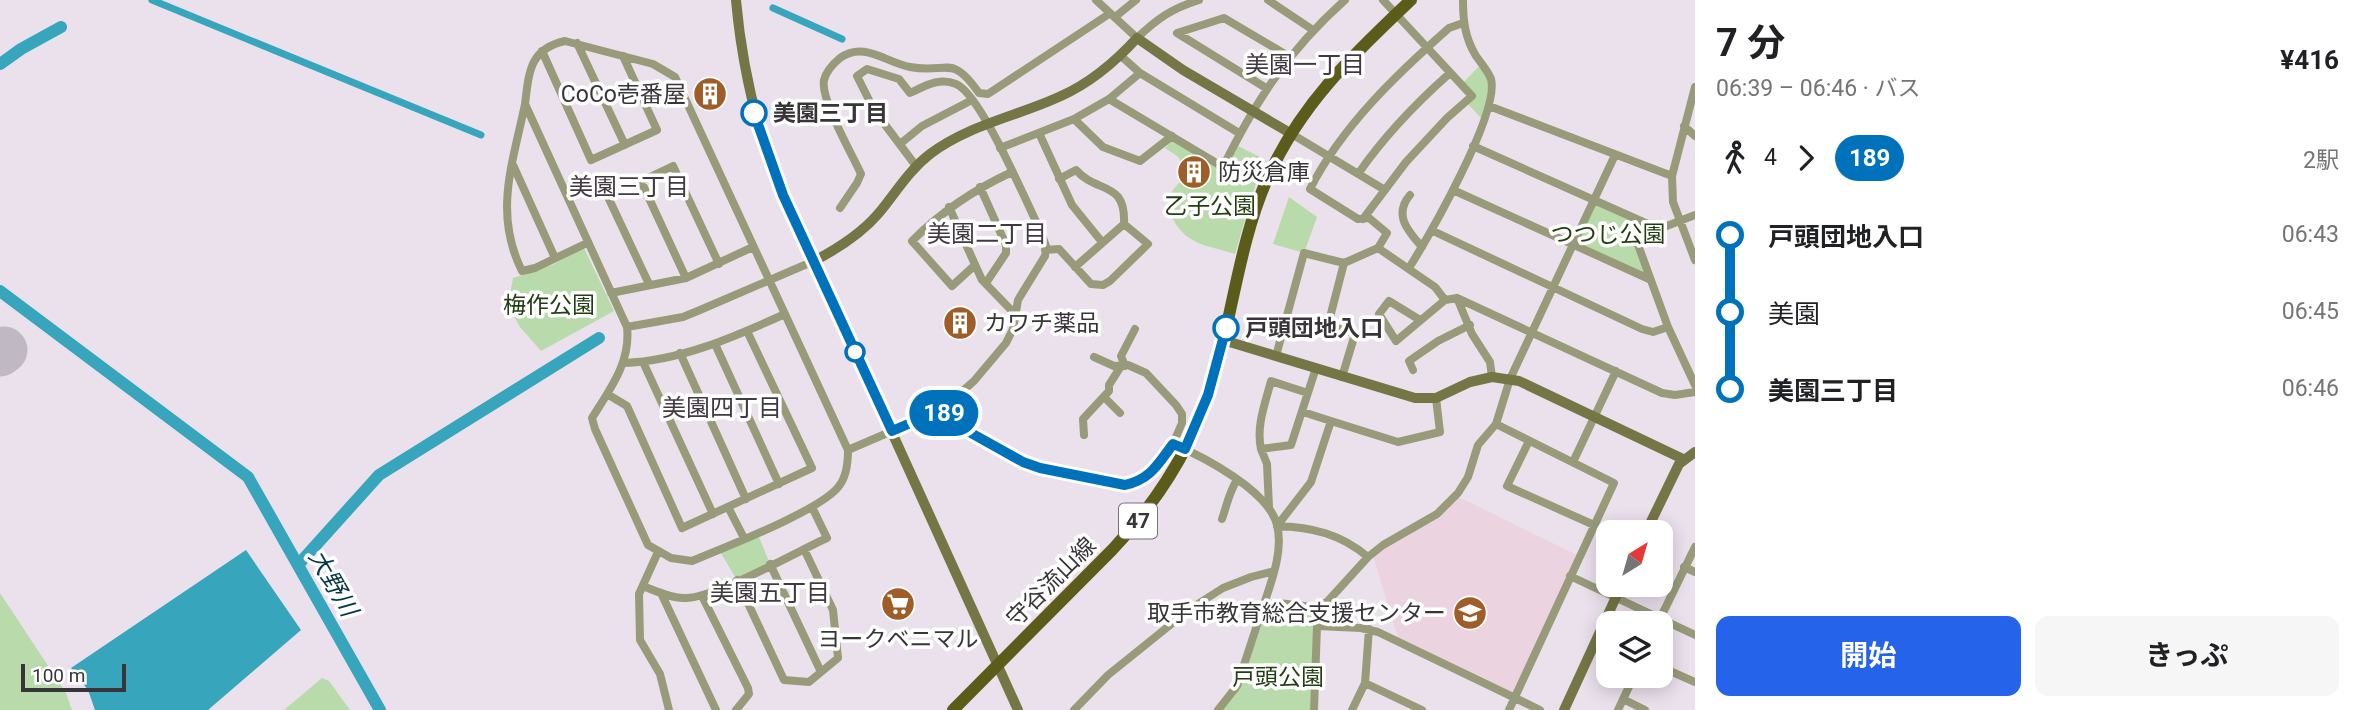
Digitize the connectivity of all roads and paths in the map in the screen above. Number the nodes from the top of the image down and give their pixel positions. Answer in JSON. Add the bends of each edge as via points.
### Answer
{"nodes":[{"id":1,"x":736,"y":0,"type":"edge"},
{"id":2,"x":1096,"y":0,"type":"edge"},
{"id":3,"x":1136,"y":0,"type":"edge"},
{"id":4,"x":1199,"y":0,"type":"edge"},
{"id":5,"x":1268,"y":0,"type":"edge"},
{"id":6,"x":1383,"y":0,"type":"edge"},
{"id":7,"x":1411,"y":0,"type":"edge"},
{"id":8,"x":1463,"y":0,"type":"edge"},
{"id":9,"x":1342,"y":1,"type":"edge"},
{"id":10,"x":1396,"y":14,"type":"junction"},
{"id":11,"x":1112,"y":16,"type":"junction"},
{"id":12,"x":1463,"y":23,"type":"junction"},
{"id":13,"x":1313,"y":30,"type":"junction"},
{"id":14,"x":1138,"y":38,"type":"junction"},
{"id":15,"x":577,"y":43,"type":"junction"},
{"id":16,"x":1428,"y":48,"type":"junction"},
{"id":17,"x":542,"y":51,"type":"junction"},
{"id":18,"x":623,"y":56,"type":"junction"},
{"id":19,"x":1121,"y":56,"type":"junction"},
{"id":20,"x":1290,"y":57,"type":"junction"},
{"id":21,"x":1140,"y":73,"type":"junction"},
{"id":22,"x":1450,"y":73,"type":"junction"},
{"id":23,"x":1695,"y":87,"type":"edge"},
{"id":24,"x":1266,"y":88,"type":"junction"},
{"id":25,"x":1110,"y":99,"type":"junction"},
{"id":26,"x":972,"y":100,"type":"junction"},
{"id":27,"x":525,"y":104,"type":"junction"},
{"id":28,"x":1489,"y":106,"type":"junction"},
{"id":29,"x":1252,"y":110,"type":"junction"},
{"id":30,"x":1074,"y":119,"type":"junction"},
{"id":31,"x":989,"y":124,"type":"junction"},
{"id":32,"x":1684,"y":126,"type":"junction"},
{"id":33,"x":1039,"y":133,"type":"junction"},
{"id":34,"x":1290,"y":133,"type":"junction"},
{"id":35,"x":1239,"y":134,"type":"junction"},
{"id":36,"x":1172,"y":136,"type":"junction"},
{"id":37,"x":1695,"y":136,"type":"edge"},
{"id":38,"x":900,"y":144,"type":"junction"},
{"id":39,"x":625,"y":145,"type":"junction"},
{"id":40,"x":1473,"y":146,"type":"junction"},
{"id":41,"x":1000,"y":148,"type":"junction"},
{"id":42,"x":1615,"y":155,"type":"junction"},
{"id":43,"x":1330,"y":157,"type":"junction"},
{"id":44,"x":511,"y":162,"type":"junction"},
{"id":45,"x":916,"y":166,"type":"junction"},
{"id":46,"x":1012,"y":172,"type":"junction"},
{"id":47,"x":1358,"y":174,"type":"junction"},
{"id":48,"x":1672,"y":176,"type":"junction"},
{"id":49,"x":1059,"y":179,"type":"junction"},
{"id":50,"x":641,"y":181,"type":"junction"},
{"id":51,"x":980,"y":187,"type":"junction"},
{"id":52,"x":1385,"y":190,"type":"junction"},
{"id":53,"x":1453,"y":190,"type":"junction"},
{"id":54,"x":1410,"y":195,"type":"dead end"},
{"id":55,"x":1594,"y":201,"type":"junction"},
{"id":56,"x":949,"y":207,"type":"junction"},
{"id":57,"x":840,"y":208,"type":"dead end"},
{"id":58,"x":1695,"y":215,"type":"edge"},
{"id":59,"x":1363,"y":219,"type":"junction"},
{"id":60,"x":1680,"y":221,"type":"junction"},
{"id":61,"x":1641,"y":222,"type":"junction"},
{"id":62,"x":1125,"y":224,"type":"junction"},
{"id":63,"x":1433,"y":231,"type":"junction"},
{"id":64,"x":1102,"y":242,"type":"junction"},
{"id":65,"x":587,"y":243,"type":"junction"},
{"id":66,"x":1573,"y":244,"type":"junction"},
{"id":67,"x":753,"y":247,"type":"junction"},
{"id":68,"x":1422,"y":247,"type":"junction"},
{"id":69,"x":1378,"y":248,"type":"junction"},
{"id":70,"x":1045,"y":250,"type":"junction"},
{"id":71,"x":555,"y":258,"type":"junction"},
{"id":72,"x":1695,"y":260,"type":"edge"},
{"id":73,"x":814,"y":261,"type":"junction"},
{"id":74,"x":1344,"y":263,"type":"junction"},
{"id":75,"x":719,"y":264,"type":"junction"},
{"id":76,"x":975,"y":265,"type":"junction"},
{"id":77,"x":1075,"y":267,"type":"junction"},
{"id":78,"x":1409,"y":268,"type":"junction"},
{"id":79,"x":685,"y":278,"type":"junction"},
{"id":80,"x":1649,"y":279,"type":"junction"},
{"id":81,"x":770,"y":281,"type":"junction"},
{"id":82,"x":986,"y":283,"type":"junction"},
{"id":83,"x":649,"y":285,"type":"junction"},
{"id":84,"x":1553,"y":287,"type":"junction"},
{"id":85,"x":611,"y":293,"type":"junction"},
{"id":86,"x":1457,"y":298,"type":"junction"},
{"id":87,"x":1445,"y":300,"type":"junction"},
{"id":88,"x":785,"y":314,"type":"junction"},
{"id":89,"x":1015,"y":314,"type":"junction"},
{"id":90,"x":1420,"y":320,"type":"junction"},
{"id":91,"x":1470,"y":325,"type":"junction"},
{"id":92,"x":627,"y":327,"type":"junction"},
{"id":93,"x":1668,"y":327,"type":"junction"},
{"id":94,"x":1135,"y":329,"type":"dead end"},
{"id":95,"x":747,"y":331,"type":"junction"},
{"id":96,"x":1532,"y":331,"type":"junction"},
{"id":97,"x":1223,"y":340,"type":"junction"},
{"id":98,"x":715,"y":344,"type":"junction"},
{"id":99,"x":680,"y":353,"type":"junction"},
{"id":100,"x":1276,"y":356,"type":"junction"},
{"id":101,"x":1094,"y":357,"type":"dead end"},
{"id":102,"x":643,"y":362,"type":"junction"},
{"id":103,"x":624,"y":363,"type":"junction"},
{"id":104,"x":1123,"y":366,"type":"junction"},
{"id":105,"x":1316,"y":368,"type":"junction"},
{"id":106,"x":1413,"y":370,"type":"dead end"},
{"id":107,"x":1616,"y":371,"type":"junction"},
{"id":108,"x":1342,"y":377,"type":"junction"},
{"id":109,"x":1492,"y":377,"type":"junction"},
{"id":110,"x":1510,"y":379,"type":"junction"},
{"id":111,"x":1695,"y":385,"type":"edge"},
{"id":112,"x":1695,"y":392,"type":"edge"},
{"id":113,"x":1308,"y":393,"type":"junction"},
{"id":114,"x":607,"y":394,"type":"junction"},
{"id":115,"x":1104,"y":397,"type":"junction"},
{"id":116,"x":1436,"y":398,"type":"junction"},
{"id":117,"x":941,"y":410,"type":"junction"},
{"id":118,"x":1303,"y":412,"type":"junction"},
{"id":119,"x":1120,"y":413,"type":"dead end"},
{"id":120,"x":1594,"y":417,"type":"junction"},
{"id":121,"x":1331,"y":421,"type":"junction"},
{"id":122,"x":1496,"y":424,"type":"junction"},
{"id":123,"x":892,"y":431,"type":"junction"},
{"id":124,"x":1084,"y":435,"type":"dead end"},
{"id":125,"x":1529,"y":441,"type":"junction"},
{"id":126,"x":1179,"y":447,"type":"junction"},
{"id":127,"x":1261,"y":449,"type":"junction"},
{"id":128,"x":849,"y":450,"type":"junction"},
{"id":129,"x":1695,"y":452,"type":"edge"},
{"id":130,"x":1683,"y":459,"type":"junction"},
{"id":131,"x":1573,"y":463,"type":"junction"},
{"id":132,"x":1237,"y":480,"type":"junction"},
{"id":133,"x":779,"y":484,"type":"junction"},
{"id":134,"x":746,"y":499,"type":"junction"},
{"id":135,"x":728,"y":507,"type":"junction"},
{"id":136,"x":812,"y":507,"type":"junction"},
{"id":137,"x":1269,"y":507,"type":"junction"},
{"id":138,"x":713,"y":514,"type":"junction"},
{"id":139,"x":1222,"y":519,"type":"dead end"},
{"id":140,"x":1652,"y":520,"type":"edge"},
{"id":141,"x":1594,"y":525,"type":"junction"},
{"id":142,"x":1277,"y":526,"type":"junction"},
{"id":143,"x":744,"y":538,"type":"junction"},
{"id":144,"x":1695,"y":547,"type":"edge"},
{"id":145,"x":804,"y":549,"type":"junction"},
{"id":146,"x":658,"y":552,"type":"junction"},
{"id":147,"x":1368,"y":557,"type":"junction"},
{"id":148,"x":770,"y":564,"type":"junction"},
{"id":149,"x":1684,"y":567,"type":"junction"},
{"id":150,"x":1274,"y":571,"type":"junction"},
{"id":151,"x":1695,"y":572,"type":"edge"},
{"id":152,"x":1570,"y":576,"type":"junction"},
{"id":153,"x":737,"y":580,"type":"junction"},
{"id":154,"x":643,"y":586,"type":"junction"},
{"id":155,"x":1596,"y":587,"type":"edge"},
{"id":156,"x":661,"y":593,"type":"junction"},
{"id":157,"x":702,"y":596,"type":"junction"},
{"id":158,"x":1616,"y":597,"type":"edge"},
{"id":159,"x":1618,"y":597,"type":"edge"},
{"id":160,"x":1313,"y":607,"type":"junction"},
{"id":161,"x":1262,"y":610,"type":"junction"},
{"id":162,"x":1642,"y":611,"type":"edge"},
{"id":163,"x":1664,"y":611,"type":"edge"},
{"id":164,"x":1317,"y":626,"type":"junction"},
{"id":165,"x":1673,"y":626,"type":"edge"},
{"id":166,"x":1369,"y":629,"type":"junction"},
{"id":167,"x":1695,"y":635,"type":"edge"},
{"id":168,"x":998,"y":666,"type":"junction"},
{"id":169,"x":821,"y":672,"type":"junction"},
{"id":170,"x":1673,"y":672,"type":"edge"},
{"id":171,"x":1695,"y":682,"type":"edge"},
{"id":172,"x":1365,"y":683,"type":"junction"},
{"id":173,"x":1628,"y":688,"type":"edge"},
{"id":174,"x":1515,"y":698,"type":"junction"},
{"id":175,"x":1623,"y":699,"type":"junction"},
{"id":176,"x":669,"y":710,"type":"edge"},
{"id":177,"x":716,"y":710,"type":"edge"},
{"id":178,"x":736,"y":710,"type":"edge"},
{"id":179,"x":953,"y":710,"type":"edge"},
{"id":180,"x":1018,"y":710,"type":"edge"},
{"id":181,"x":1074,"y":710,"type":"edge"},
{"id":182,"x":1218,"y":710,"type":"edge"},
{"id":183,"x":1314,"y":710,"type":"edge"},
{"id":184,"x":1352,"y":710,"type":"edge"},
{"id":185,"x":1422,"y":710,"type":"edge"},
{"id":186,"x":1509,"y":710,"type":"edge"},
{"id":187,"x":1541,"y":710,"type":"edge"},
{"id":188,"x":1564,"y":710,"type":"edge"},
{"id":189,"x":1618,"y":710,"type":"edge"},
{"id":190,"x":1645,"y":710,"type":"edge"}],
"edges":[{"from":1,"to":73,"type":"street","via":[[744,67],[761,136]]},
{"from":2,"to":11,"type":"street"},
{"from":3,"to":11,"type":"street"},
{"from":4,"to":14,"type":"street","via":[[1171,10]]},
{"from":5,"to":13,"type":"street"},
{"from":6,"to":10,"type":"street"},
{"from":7,"to":10,"type":"main road","name":"守谷流山線","number":"47"},
{"from":8,"to":12,"type":"street"},
{"from":9,"to":13,"type":"street"},
{"from":10,"to":16,"type":"street"},
{"from":10,"to":34,"type":"main road","name":"守谷流山線","number":"47","via":[[1330,78]]},
{"from":11,"to":14,"type":"street"},
{"from":11,"to":57,"type":"street","via":[[988,94],[979,93],[966,74],[951,67],[911,67],[864,50],[849,52],[834,62],[824,80],[826,98],[861,174]]},
{"from":12,"to":16,"type":"street","via":[[1449,28]]},
{"from":12,"to":28,"type":"street","via":[[1467,40],[1491,81]]},
{"from":13,"to":20,"type":"street"},
{"from":14,"to":19,"type":"street"},
{"from":14,"to":29,"type":"street"},
{"from":15,"to":17,"type":"street","via":[[558,43]]},
{"from":15,"to":18,"type":"street"},
{"from":15,"to":39,"type":"street"},
{"from":16,"to":22,"type":"street"},
{"from":16,"to":43,"type":"street","via":[[1371,102]]},
{"from":17,"to":27,"type":"street","via":[[533,62]]},
{"from":17,"to":39,"type":"street","via":[[592,160]]},
{"from":18,"to":39,"type":"street","via":[[657,130]]},
{"from":18,"to":67,"type":"street","via":[[675,77]]},
{"from":19,"to":21,"type":"street"},
{"from":19,"to":31,"type":"street","via":[[1063,96]]},
{"from":20,"to":24,"type":"street"},
{"from":20,"to":24,"type":"street","via":[[1224,18],[1177,33]]},
{"from":21,"to":25,"type":"street"},
{"from":21,"to":35,"type":"street"},
{"from":22,"to":47,"type":"street","via":[[1382,139]]},
{"from":22,"to":52,"type":"street","via":[[1472,96],[1424,141]]},
{"from":23,"to":32,"type":"street"},
{"from":24,"to":29,"type":"street"},
{"from":25,"to":30,"type":"street"},
{"from":25,"to":36,"type":"street"},
{"from":26,"to":31,"type":"street"},
{"from":26,"to":38,"type":"street","via":[[922,126]]},
{"from":26,"to":38,"type":"street","via":[[956,84],[935,81],[910,93],[899,79],[867,69],[857,76],[874,110]]},
{"from":27,"to":44,"type":"street"},
{"from":27,"to":65,"type":"street"},
{"from":28,"to":40,"type":"street"},
{"from":28,"to":42,"type":"street"},
{"from":29,"to":34,"type":"street"},
{"from":29,"to":35,"type":"street"},
{"from":30,"to":33,"type":"street"},
{"from":30,"to":36,"type":"street","via":[[1103,147],[1140,161]]},
{"from":31,"to":41,"type":"street"},
{"from":31,"to":45,"type":"street","via":[[946,143]]},
{"from":32,"to":37,"type":"street"},
{"from":32,"to":48,"type":"street"},
{"from":33,"to":41,"type":"street"},
{"from":33,"to":49,"type":"street"},
{"from":34,"to":43,"type":"street"},
{"from":34,"to":97,"type":"main road","name":"守谷流山線","number":"47","via":[[1251,225]]},
{"from":35,"to":36,"type":"street","via":[[1223,167]]},
{"from":38,"to":45,"type":"street"},
{"from":40,"to":53,"type":"street"},
{"from":40,"to":55,"type":"street"},
{"from":41,"to":46,"type":"street"},
{"from":42,"to":48,"type":"street"},
{"from":42,"to":55,"type":"street"},
{"from":43,"to":47,"type":"street"},
{"from":43,"to":59,"type":"street","via":[[1310,189]]},
{"from":44,"to":71,"type":"street"},
{"from":44,"to":71,"type":"street","via":[[506,217],[514,256],[522,271]]},
{"from":45,"to":73,"type":"street","via":[[867,225]]},
{"from":46,"to":51,"type":"street"},
{"from":46,"to":70,"type":"street"},
{"from":47,"to":52,"type":"street"},
{"from":48,"to":60,"type":"street","via":[[1673,202]]},
{"from":49,"to":62,"type":"street","via":[[1076,170],[1115,193],[1125,207]]},
{"from":49,"to":64,"type":"street","via":[[1072,205]]},
{"from":50,"to":75,"type":"street","via":[[673,166]]},
{"from":50,"to":79,"type":"street"},
{"from":50,"to":83,"type":"street","via":[[608,197]]},
{"from":51,"to":56,"type":"street"},
{"from":51,"to":82,"type":"street","via":[[1006,245],[1006,253]]},
{"from":52,"to":59,"type":"street"},
{"from":53,"to":63,"type":"street"},
{"from":53,"to":66,"type":"street"},
{"from":54,"to":68,"type":"street","via":[[1401,215]]},
{"from":55,"to":61,"type":"street"},
{"from":55,"to":66,"type":"street"},
{"from":56,"to":76,"type":"street"},
{"from":56,"to":76,"type":"street","via":[[912,241],[952,286]]},
{"from":58,"to":60,"type":"street"},
{"from":59,"to":69,"type":"street","via":[[1369,218],[1387,233]]},
{"from":60,"to":61,"type":"street","via":[[1659,229]]},
{"from":60,"to":72,"type":"street"},
{"from":61,"to":80,"type":"street","via":[[1637,242]]},
{"from":62,"to":64,"type":"street"},
{"from":62,"to":77,"type":"street","via":[[1148,244],[1110,281],[1091,284]]},
{"from":63,"to":68,"type":"street"},
{"from":63,"to":84,"type":"street"},
{"from":64,"to":77,"type":"street"},
{"from":65,"to":71,"type":"street"},
{"from":65,"to":85,"type":"street"},
{"from":66,"to":80,"type":"street"},
{"from":66,"to":84,"type":"street"},
{"from":67,"to":75,"type":"street"},
{"from":67,"to":81,"type":"street"},
{"from":68,"to":78,"type":"street"},
{"from":69,"to":74,"type":"street"},
{"from":69,"to":78,"type":"street"},
{"from":70,"to":77,"type":"street","via":[[1059,249]]},
{"from":70,"to":89,"type":"street"},
{"from":73,"to":81,"type":"street"},
{"from":73,"to":123,"type":"street"},
{"from":74,"to":100,"type":"street","via":[[1304,253]]},
{"from":74,"to":108,"type":"street","via":[[1328,325],[1355,334]]},
{"from":75,"to":79,"type":"street"},
{"from":76,"to":82,"type":"street"},
{"from":78,"to":87,"type":"street"},
{"from":79,"to":83,"type":"street"},
{"from":80,"to":93,"type":"street"},
{"from":81,"to":88,"type":"street"},
{"from":81,"to":92,"type":"street","via":[[682,317]]},
{"from":82,"to":89,"type":"street"},
{"from":83,"to":85,"type":"street"},
{"from":84,"to":93,"type":"street","via":[[1642,329],[1653,332]]},
{"from":84,"to":96,"type":"street"},
{"from":85,"to":92,"type":"street"},
{"from":86,"to":87,"type":"street"},
{"from":86,"to":91,"type":"street"},
{"from":86,"to":96,"type":"street"},
{"from":87,"to":90,"type":"street"},
{"from":88,"to":95,"type":"street"},
{"from":88,"to":128,"type":"street"},
{"from":89,"to":117,"type":"street","via":[[1006,343]]},
{"from":90,"to":90,"type":"street","via":[[1396,341],[1380,314],[1389,301]]},
{"from":91,"to":106,"type":"street","via":[[1409,361]]},
{"from":91,"to":109,"type":"street","via":[[1490,362]]},
{"from":92,"to":103,"type":"street"},
{"from":93,"to":111,"type":"street"},
{"from":94,"to":104,"type":"street","via":[[1121,356]]},
{"from":95,"to":98,"type":"street"},
{"from":95,"to":133,"type":"street","via":[[812,468]]},
{"from":96,"to":107,"type":"street"},
{"from":96,"to":110,"type":"street"},
{"from":97,"to":100,"type":"street"},
{"from":97,"to":126,"type":"main road","name":"守谷流山線","number":"47","via":[[1208,395]]},
{"from":98,"to":99,"type":"street"},
{"from":98,"to":133,"type":"street"},
{"from":99,"to":102,"type":"street"},
{"from":99,"to":134,"type":"street"},
{"from":100,"to":105,"type":"street"},
{"from":101,"to":104,"type":"street"},
{"from":102,"to":103,"type":"street"},
{"from":102,"to":138,"type":"street"},
{"from":103,"to":114,"type":"street"},
{"from":104,"to":115,"type":"street"},
{"from":104,"to":126,"type":"street","via":[[1146,373],[1182,414]]},
{"from":105,"to":108,"type":"street"},
{"from":105,"to":113,"type":"street"},
{"from":107,"to":112,"type":"street","via":[[1662,393]]},
{"from":107,"to":120,"type":"street"},
{"from":108,"to":116,"type":"street","via":[[1415,398]]},
{"from":109,"to":110,"type":"street"},
{"from":109,"to":116,"type":"street"},
{"from":110,"to":120,"type":"street"},
{"from":110,"to":122,"type":"street"},
{"from":113,"to":118,"type":"street"},
{"from":113,"to":127,"type":"street","via":[[1271,381],[1260,421]]},
{"from":114,"to":138,"type":"street","via":[[627,406],[682,528]]},
{"from":114,"to":146,"type":"street","via":[[592,418],[595,429],[648,545]]},
{"from":115,"to":119,"type":"street"},
{"from":115,"to":124,"type":"street","via":[[1083,419]]},
{"from":116,"to":121,"type":"street","via":[[1440,432],[1398,442]]},
{"from":117,"to":123,"type":"street"},
{"from":117,"to":126,"type":"street","via":[[962,428],[1023,462],[1125,485],[1146,478]]},
{"from":118,"to":121,"type":"street"},
{"from":118,"to":127,"type":"street","via":[[1291,445]]},
{"from":120,"to":130,"type":"street"},
{"from":120,"to":131,"type":"street"},
{"from":121,"to":142,"type":"street","via":[[1311,482]]},
{"from":122,"to":125,"type":"street"},
{"from":122,"to":147,"type":"street","via":[[1478,445],[1463,485],[1437,514]]},
{"from":123,"to":128,"type":"street"},
{"from":123,"to":168,"type":"street"},
{"from":125,"to":131,"type":"street"},
{"from":125,"to":141,"type":"street","via":[[1507,486]]},
{"from":126,"to":132,"type":"street"},
{"from":126,"to":168,"type":"main road","name":"守谷流山線","number":"47","via":[[1166,483],[1129,532]]},
{"from":127,"to":137,"type":"street","via":[[1267,464]]},
{"from":128,"to":136,"type":"street","via":[[840,486]]},
{"from":129,"to":130,"type":"street"},
{"from":130,"to":140,"type":"street"},
{"from":131,"to":141,"type":"street","via":[[1614,483]]},
{"from":132,"to":137,"type":"street"},
{"from":132,"to":139,"type":"street"},
{"from":133,"to":134,"type":"street"},
{"from":134,"to":135,"type":"street"},
{"from":135,"to":138,"type":"street"},
{"from":135,"to":143,"type":"street"},
{"from":136,"to":143,"type":"street"},
{"from":136,"to":145,"type":"street","via":[[827,538]]},
{"from":137,"to":142,"type":"street"},
{"from":141,"to":152,"type":"street"},
{"from":142,"to":147,"type":"street","via":[[1332,535]]},
{"from":142,"to":150,"type":"street"},
{"from":143,"to":146,"type":"street","via":[[692,561]]},
{"from":144,"to":149,"type":"street"},
{"from":145,"to":148,"type":"street"},
{"from":145,"to":169,"type":"street","via":[[833,610],[838,658]]},
{"from":146,"to":154,"type":"street"},
{"from":147,"to":160,"type":"street","via":[[1327,601]]},
{"from":148,"to":153,"type":"street"},
{"from":148,"to":169,"type":"street"},
{"from":149,"to":151,"type":"street"},
{"from":149,"to":163,"type":"street"},
{"from":150,"to":161,"type":"street"},
{"from":150,"to":181,"type":"street","via":[[1223,588],[1190,609],[1108,675]]},
{"from":152,"to":155,"type":"street"},
{"from":152,"to":174,"type":"street"},
{"from":153,"to":157,"type":"street"},
{"from":153,"to":169,"type":"street","via":[[785,680],[809,682]]},
{"from":154,"to":156,"type":"street"},
{"from":154,"to":176,"type":"street","via":[[639,640],[660,674]]},
{"from":156,"to":157,"type":"street"},
{"from":156,"to":177,"type":"street"},
{"from":157,"to":178,"type":"street","via":[[748,688],[749,694]]},
{"from":158,"to":188,"type":"street"},
{"from":159,"to":162,"type":"street"},
{"from":160,"to":161,"type":"street","via":[[1278,603]]},
{"from":160,"to":164,"type":"street"},
{"from":161,"to":182,"type":"street","via":[[1237,687]]},
{"from":164,"to":166,"type":"street"},
{"from":164,"to":183,"type":"street"},
{"from":165,"to":167,"type":"street"},
{"from":166,"to":172,"type":"street"},
{"from":166,"to":174,"type":"street"},
{"from":168,"to":179,"type":"main road","name":"守谷流山線","number":"47"},
{"from":168,"to":180,"type":"street"},
{"from":170,"to":171,"type":"street"},
{"from":172,"to":184,"type":"street"},
{"from":172,"to":185,"type":"street"},
{"from":173,"to":175,"type":"street"},
{"from":174,"to":186,"type":"street"},
{"from":174,"to":187,"type":"street"},
{"from":175,"to":189,"type":"street"},
{"from":175,"to":190,"type":"street"}]}
